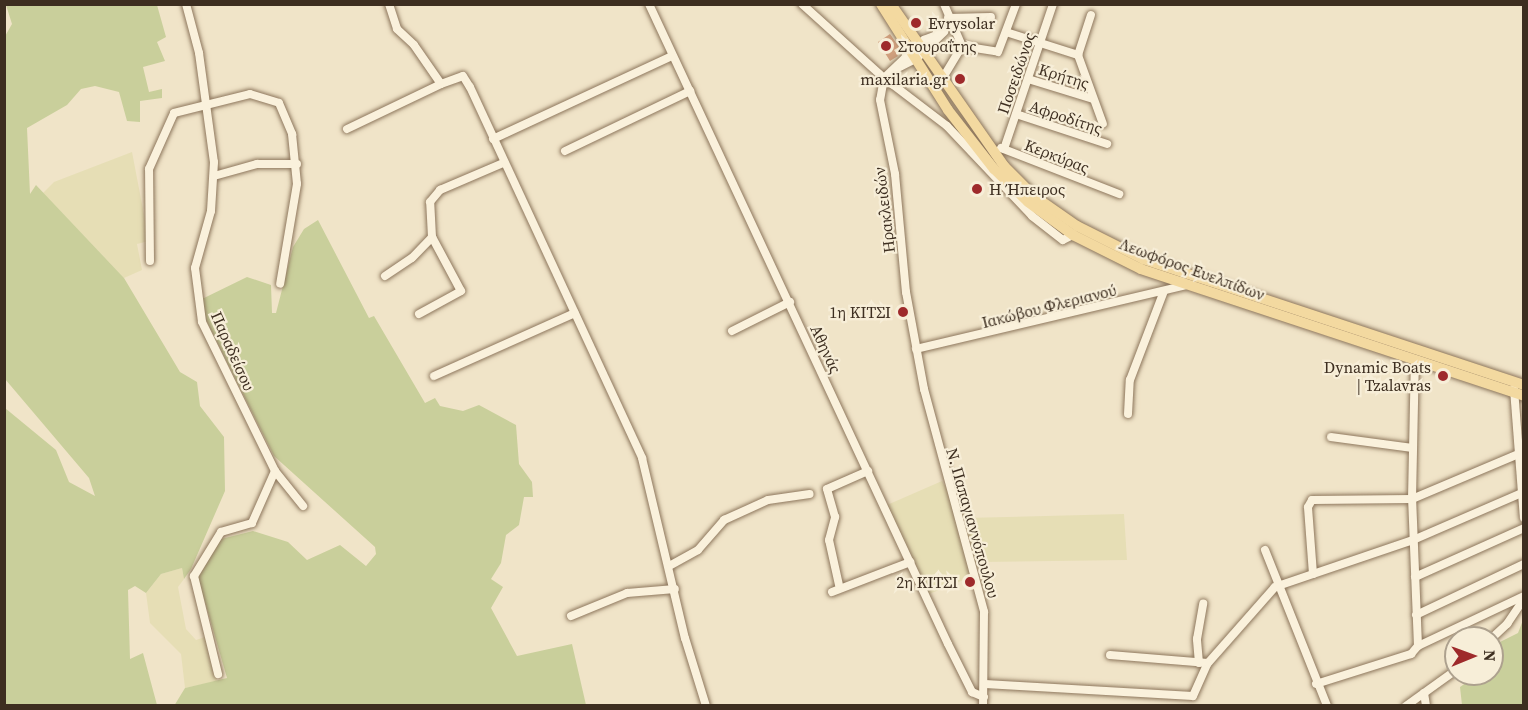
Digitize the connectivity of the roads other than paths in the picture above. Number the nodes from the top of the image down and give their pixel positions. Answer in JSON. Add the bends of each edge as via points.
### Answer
{"nodes":[{"id":1,"x":186,"y":4,"type":"edge"},
{"id":2,"x":389,"y":4,"type":"edge"},
{"id":3,"x":649,"y":4,"type":"edge"},
{"id":4,"x":802,"y":4,"type":"edge"},
{"id":5,"x":881,"y":4,"type":"edge"},
{"id":6,"x":891,"y":4,"type":"edge"},
{"id":7,"x":944,"y":4,"type":"edge"},
{"id":8,"x":1016,"y":4,"type":"edge"},
{"id":9,"x":1053,"y":4,"type":"edge"},
{"id":10,"x":1091,"y":15,"type":"dead end"},
{"id":11,"x":991,"y":17,"type":"dead end"},
{"id":12,"x":949,"y":22,"type":"junction"},
{"id":13,"x":1006,"y":32,"type":"junction"},
{"id":14,"x":1040,"y":42,"type":"junction"},
{"id":15,"x":962,"y":46,"type":"junction"},
{"id":16,"x":917,"y":52,"type":"junction"},
{"id":17,"x":1078,"y":55,"type":"junction"},
{"id":18,"x":672,"y":56,"type":"junction"},
{"id":19,"x":884,"y":78,"type":"junction"},
{"id":20,"x":1028,"y":78,"type":"junction"},
{"id":21,"x":941,"y":82,"type":"junction"},
{"id":22,"x":441,"y":84,"type":"junction"},
{"id":23,"x":690,"y":91,"type":"junction"},
{"id":24,"x":1093,"y":99,"type":"junction"},
{"id":25,"x":203,"y":104,"type":"junction"},
{"id":26,"x":1016,"y":114,"type":"junction"},
{"id":27,"x":1102,"y":124,"type":"dead end"},
{"id":28,"x":347,"y":129,"type":"dead end"},
{"id":29,"x":493,"y":139,"type":"junction"},
{"id":30,"x":985,"y":143,"type":"junction"},
{"id":31,"x":1107,"y":144,"type":"dead end"},
{"id":32,"x":1004,"y":149,"type":"junction"},
{"id":33,"x":565,"y":151,"type":"dead end"},
{"id":34,"x":503,"y":163,"type":"junction"},
{"id":35,"x":297,"y":164,"type":"junction"},
{"id":36,"x":214,"y":176,"type":"junction"},
{"id":37,"x":1119,"y":194,"type":"dead end"},
{"id":38,"x":1073,"y":235,"type":"junction"},
{"id":39,"x":432,"y":237,"type":"junction"},
{"id":40,"x":150,"y":261,"type":"dead end"},
{"id":41,"x":385,"y":276,"type":"dead end"},
{"id":42,"x":280,"y":284,"type":"dead end"},
{"id":43,"x":1187,"y":285,"type":"junction"},
{"id":44,"x":1164,"y":291,"type":"junction"},
{"id":45,"x":790,"y":302,"type":"junction"},
{"id":46,"x":575,"y":313,"type":"junction"},
{"id":47,"x":420,"y":314,"type":"dead end"},
{"id":48,"x":732,"y":331,"type":"dead end"},
{"id":49,"x":916,"y":349,"type":"junction"},
{"id":50,"x":1415,"y":360,"type":"junction"},
{"id":51,"x":434,"y":376,"type":"dead end"},
{"id":52,"x":1517,"y":387,"type":"edge"},
{"id":53,"x":1524,"y":396,"type":"edge"},
{"id":54,"x":1128,"y":414,"type":"dead end"},
{"id":55,"x":1331,"y":437,"type":"dead end"},
{"id":56,"x":1412,"y":448,"type":"junction"},
{"id":57,"x":1516,"y":455,"type":"junction"},
{"id":58,"x":275,"y":471,"type":"junction"},
{"id":59,"x":868,"y":471,"type":"junction"},
{"id":60,"x":1522,"y":493,"type":"edge"},
{"id":61,"x":810,"y":494,"type":"dead end"},
{"id":62,"x":1412,"y":499,"type":"junction"},
{"id":63,"x":303,"y":506,"type":"dead end"},
{"id":64,"x":1524,"y":518,"type":"edge"},
{"id":65,"x":1524,"y":528,"type":"edge"},
{"id":66,"x":1413,"y":540,"type":"junction"},
{"id":67,"x":1266,"y":550,"type":"dead end"},
{"id":68,"x":910,"y":562,"type":"junction"},
{"id":69,"x":1524,"y":564,"type":"edge"},
{"id":70,"x":671,"y":565,"type":"junction"},
{"id":71,"x":1313,"y":574,"type":"junction"},
{"id":72,"x":1415,"y":577,"type":"junction"},
{"id":73,"x":1282,"y":583,"type":"junction"},
{"id":74,"x":839,"y":585,"type":"dead end"},
{"id":75,"x":675,"y":589,"type":"junction"},
{"id":76,"x":831,"y":592,"type":"dead end"},
{"id":77,"x":1524,"y":597,"type":"edge"},
{"id":78,"x":1203,"y":603,"type":"dead end"},
{"id":79,"x":1416,"y":615,"type":"junction"},
{"id":80,"x":572,"y":616,"type":"dead end"},
{"id":81,"x":1504,"y":628,"type":"edge"},
{"id":82,"x":1418,"y":646,"type":"junction"},
{"id":83,"x":1110,"y":656,"type":"dead end"},
{"id":84,"x":1199,"y":663,"type":"junction"},
{"id":85,"x":1208,"y":663,"type":"junction"},
{"id":86,"x":218,"y":674,"type":"dead end"},
{"id":87,"x":1444,"y":679,"type":"edge"},
{"id":88,"x":985,"y":684,"type":"junction"},
{"id":89,"x":1316,"y":684,"type":"junction"},
{"id":90,"x":1424,"y":693,"type":"junction"},
{"id":91,"x":984,"y":701,"type":"edge"},
{"id":92,"x":706,"y":705,"type":"edge"},
{"id":93,"x":1327,"y":705,"type":"edge"},
{"id":94,"x":1406,"y":705,"type":"edge"},
{"id":95,"x":1426,"y":705,"type":"edge"}],
"edges":[{"from":1,"to":25,"type":"street","name":"Παραδείσου","via":[[199,53]]},
{"from":2,"to":22,"type":"street","via":[[397,29],[414,45]]},
{"from":3,"to":18,"type":"street","name":"Αθηνάς"},
{"from":4,"to":19,"type":"street"},
{"from":5,"to":16,"type":"main road","name":"Λεωφόρος Ευελπίδων"},
{"from":6,"to":16,"type":"main road","name":"Λεωφόρος Ευελπίδων"},
{"from":7,"to":12,"type":"street"},
{"from":8,"to":13,"type":"street"},
{"from":9,"to":14,"type":"street","name":"Ποσειδώνος"},
{"from":10,"to":17,"type":"street"},
{"from":11,"to":12,"type":"street"},
{"from":12,"to":15,"type":"street"},
{"from":12,"to":16,"type":"street","via":[[942,33]]},
{"from":13,"to":14,"type":"street"},
{"from":13,"to":15,"type":"street","via":[[998,52]]},
{"from":14,"to":17,"type":"street"},
{"from":14,"to":20,"type":"street","name":"Ποσειδώνος"},
{"from":15,"to":21,"type":"street"},
{"from":16,"to":19,"type":"street"},
{"from":16,"to":21,"type":"main road","name":"Λεωφόρος Ευελπίδων"},
{"from":16,"to":38,"type":"main road","name":"Λεωφόρος Ευελπίδων","via":[[993,169],[1028,202]]},
{"from":17,"to":24,"type":"street"},
{"from":18,"to":23,"type":"street","name":"Αθηνάς"},
{"from":18,"to":29,"type":"street"},
{"from":19,"to":38,"type":"street","via":[[957,135],[986,172],[1032,216],[1063,240]]},
{"from":19,"to":49,"type":"street","name":"Ηρακλειδών","via":[[880,100],[895,174]]},
{"from":20,"to":24,"type":"street","name":"Κρήτης"},
{"from":20,"to":26,"type":"street","name":"Ποσειδώνος"},
{"from":21,"to":30,"type":"main road","name":"Λεωφόρος Ευελπίδων"},
{"from":22,"to":28,"type":"street"},
{"from":22,"to":29,"type":"street","via":[[463,76]]},
{"from":23,"to":33,"type":"street"},
{"from":23,"to":45,"type":"street","name":"Αθηνάς"},
{"from":24,"to":27,"type":"street"},
{"from":25,"to":35,"type":"street","via":[[250,94],[279,103],[288,115]]},
{"from":25,"to":36,"type":"street","name":"Παραδείσου"},
{"from":25,"to":40,"type":"street","via":[[174,113],[149,169]]},
{"from":26,"to":31,"type":"street","name":"Αφροδίτης"},
{"from":26,"to":32,"type":"street","name":"Ποσειδώνος"},
{"from":29,"to":34,"type":"street"},
{"from":30,"to":32,"type":"street","name":"Κερκύρας"},
{"from":30,"to":52,"type":"main road","name":"Λεωφόρος Ευελπίδων","via":[[1034,196],[1122,250]]},
{"from":32,"to":37,"type":"street","name":"Κερκύρας"},
{"from":34,"to":39,"type":"street","via":[[440,190],[430,202]]},
{"from":34,"to":46,"type":"street"},
{"from":35,"to":36,"type":"street","via":[[256,164]]},
{"from":35,"to":42,"type":"street","via":[[295,201]]},
{"from":36,"to":58,"type":"street","name":"Παραδείσου","via":[[211,211],[195,268],[202,322]]},
{"from":38,"to":43,"type":"main road","name":"Λεωφόρος Ευελπίδων","via":[[1119,259]]},
{"from":39,"to":41,"type":"street","via":[[412,258]]},
{"from":39,"to":47,"type":"street","via":[[461,291]]},
{"from":43,"to":44,"type":"street","name":"Ιακώβου Φλεριανού"},
{"from":43,"to":50,"type":"main road","name":"Λεωφόρος Ευελπίδων"},
{"from":44,"to":49,"type":"street","name":"Ιακώβου Φλεριανού"},
{"from":44,"to":54,"type":"street","via":[[1130,380]]},
{"from":45,"to":48,"type":"street"},
{"from":45,"to":59,"type":"street","name":"Αθηνάς"},
{"from":46,"to":51,"type":"street"},
{"from":46,"to":70,"type":"street","via":[[642,458]]},
{"from":49,"to":88,"type":"street","name":"Ν. Παπαγιαννόπουλου","via":[[984,612]]},
{"from":50,"to":52,"type":"main road","name":"Λεωφόρος Ευελπίδων"},
{"from":50,"to":56,"type":"street"},
{"from":52,"to":53,"type":"main road","name":"Λεωφόρος Ευελπίδων"},
{"from":52,"to":57,"type":"street"},
{"from":55,"to":56,"type":"street"},
{"from":56,"to":62,"type":"street"},
{"from":57,"to":60,"type":"street"},
{"from":57,"to":62,"type":"street"},
{"from":58,"to":63,"type":"street","name":"Παραδείσου"},
{"from":58,"to":86,"type":"street","via":[[252,523],[221,532],[194,576]]},
{"from":59,"to":68,"type":"street","name":"Αθηνάς"},
{"from":59,"to":74,"type":"street","via":[[827,489],[835,517],[829,540]]},
{"from":60,"to":64,"type":"street"},
{"from":60,"to":66,"type":"street"},
{"from":61,"to":70,"type":"street","via":[[768,500],[724,520],[698,550]]},
{"from":62,"to":66,"type":"street"},
{"from":62,"to":71,"type":"street","via":[[1312,500],[1308,507]]},
{"from":65,"to":72,"type":"street"},
{"from":66,"to":71,"type":"street"},
{"from":66,"to":72,"type":"street"},
{"from":67,"to":73,"type":"street"},
{"from":68,"to":76,"type":"street"},
{"from":68,"to":91,"type":"street","name":"Αθηνάς","via":[[972,692]]},
{"from":69,"to":79,"type":"street"},
{"from":70,"to":75,"type":"street"},
{"from":71,"to":73,"type":"street"},
{"from":72,"to":79,"type":"street"},
{"from":73,"to":85,"type":"street"},
{"from":73,"to":89,"type":"street"},
{"from":75,"to":80,"type":"street","via":[[627,593]]},
{"from":75,"to":92,"type":"street"},
{"from":77,"to":81,"type":"street"},
{"from":77,"to":82,"type":"street"},
{"from":78,"to":84,"type":"street"},
{"from":79,"to":82,"type":"street"},
{"from":82,"to":89,"type":"street","via":[[1411,654]]},
{"from":83,"to":84,"type":"street"},
{"from":84,"to":85,"type":"street"},
{"from":85,"to":88,"type":"street","via":[[1193,696],[1186,698]]},
{"from":87,"to":90,"type":"street"},
{"from":88,"to":91,"type":"street","name":"Ν. Παπαγιαννόπουλου"},
{"from":89,"to":93,"type":"street"},
{"from":90,"to":94,"type":"street"},
{"from":90,"to":95,"type":"street"}]}
